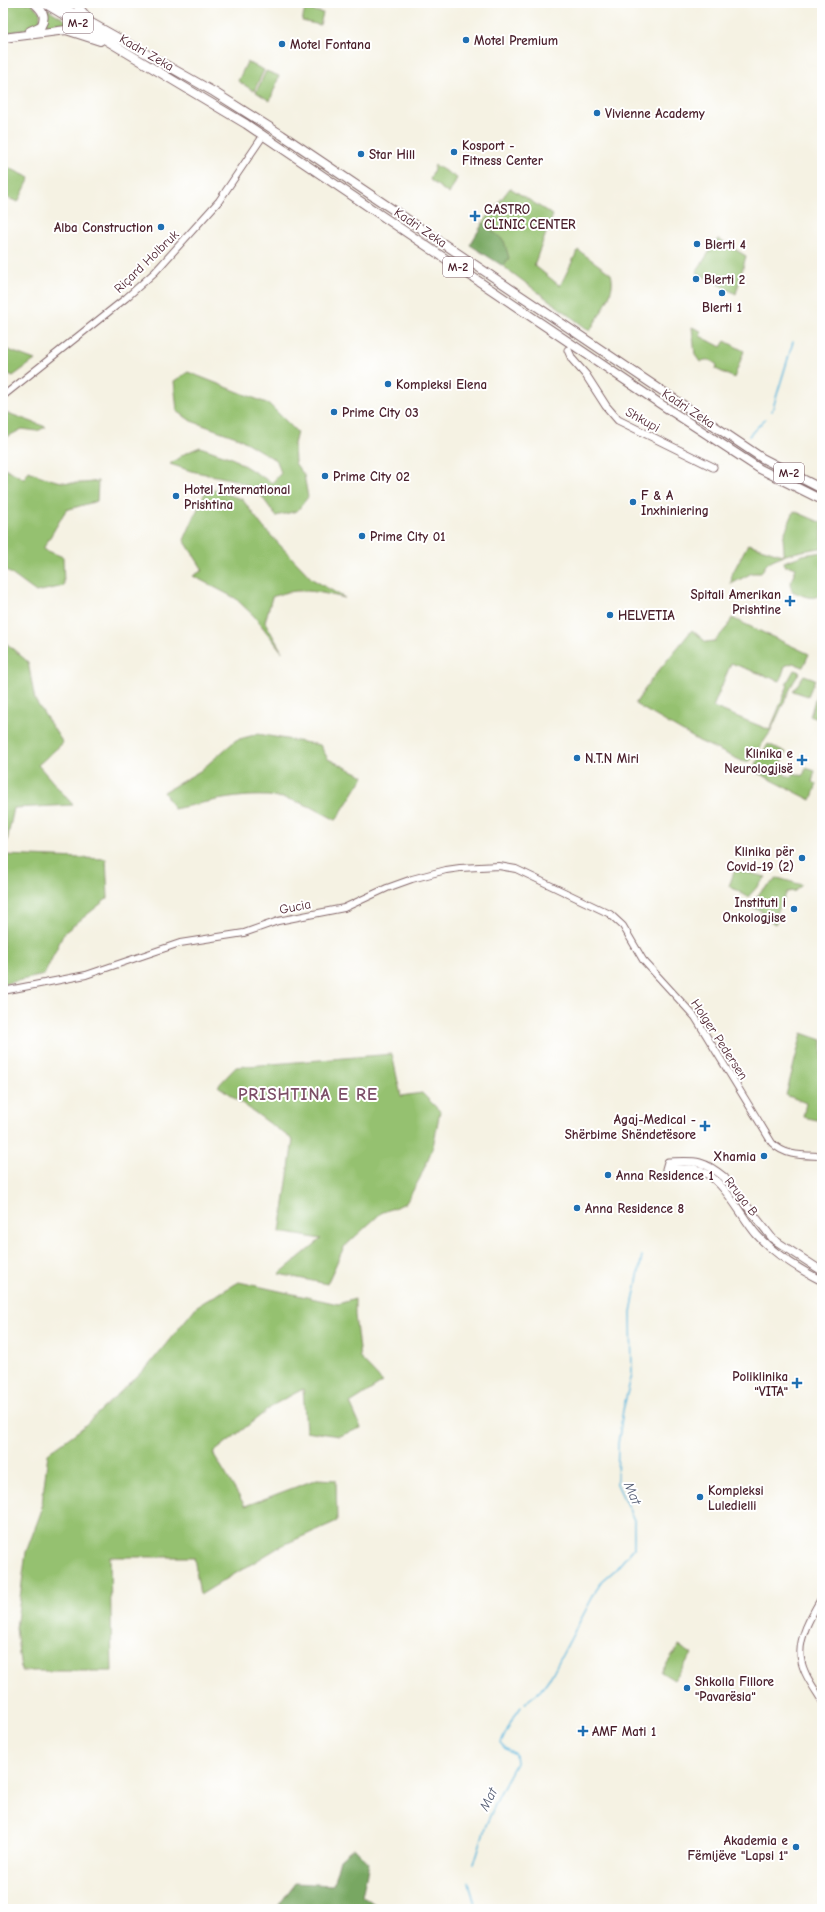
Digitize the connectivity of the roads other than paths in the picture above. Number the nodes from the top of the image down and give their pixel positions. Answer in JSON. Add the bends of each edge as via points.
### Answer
{"nodes":[{"id":1,"x":34,"y":3,"type":"edge"},
{"id":2,"x":44,"y":3,"type":"edge"},
{"id":3,"x":56,"y":3,"type":"edge"},
{"id":4,"x":75,"y":3,"type":"edge"},
{"id":5,"x":98,"y":26,"type":"junction"},
{"id":6,"x":23,"y":35,"type":"junction"},
{"id":7,"x":3,"y":38,"type":"edge"},
{"id":8,"x":112,"y":45,"type":"junction"},
{"id":9,"x":263,"y":136,"type":"junction"},
{"id":10,"x":568,"y":350,"type":"dead end"},
{"id":11,"x":3,"y":396,"type":"edge"},
{"id":12,"x":713,"y":467,"type":"dead end"},
{"id":13,"x":822,"y":490,"type":"edge"},
{"id":14,"x":802,"y":492,"type":"junction"},
{"id":15,"x":822,"y":500,"type":"edge"},
{"id":16,"x":822,"y":504,"type":"edge"},
{"id":17,"x":585,"y":902,"type":"joint"},
{"id":18,"x":3,"y":991,"type":"edge"},
{"id":19,"x":822,"y":1156,"type":"edge"},
{"id":20,"x":822,"y":1271,"type":"edge"},
{"id":21,"x":822,"y":1281,"type":"edge"},
{"id":22,"x":822,"y":1598,"type":"edge"},
{"id":23,"x":822,"y":1702,"type":"edge"}],
"edges":[{"from":1,"to":6,"type":"highway","via":[[43,12],[43,22],[38,28]]},
{"from":2,"to":8,"type":"highway","name":"Kadri Zeka","number":"M-2"},
{"from":3,"to":5,"type":"highway","name":"Kadri Zeka","number":"M-2"},
{"from":4,"to":5,"type":"highway"},
{"from":5,"to":13,"type":"highway","name":"Kadri Zeka","number":"M-2","via":[[214,92],[282,135],[762,458]]},
{"from":6,"to":7,"type":"highway"},
{"from":6,"to":8,"type":"highway","via":[[66,30]]},
{"from":8,"to":9,"type":"highway","name":"Kadri Zeka","number":"M-2"},
{"from":9,"to":11,"type":"street","name":"Riçard Holbruk","via":[[219,201],[155,272]]},
{"from":9,"to":14,"type":"highway","name":"Kadri Zeka","number":"M-2","via":[[662,405],[760,469]]},
{"from":10,"to":12,"type":"main road","name":"Shkupi","via":[[618,420]]},
{"from":14,"to":15,"type":"highway","name":"Kadri Zeka","number":"M-2"},
{"from":14,"to":16,"type":"main road"},
{"from":17,"to":18,"type":"street","name":"Gucia","via":[[524,872],[507,867],[475,866],[446,870],[387,888],[344,908],[278,921],[244,933],[180,943],[86,975]]},
{"from":17,"to":19,"type":"street","name":"Holger Pedersen","via":[[616,919],[626,930],[643,960],[695,1017],[772,1143],[789,1153]]},
{"from":20,"to":21,"type":"main road","name":"Rruga B","via":[[773,1238],[715,1169],[697,1161],[668,1162],[666,1169],[695,1169],[710,1176],[768,1246]]},
{"from":22,"to":23,"type":"street","via":[[805,1631],[800,1654],[803,1667]]}]}
